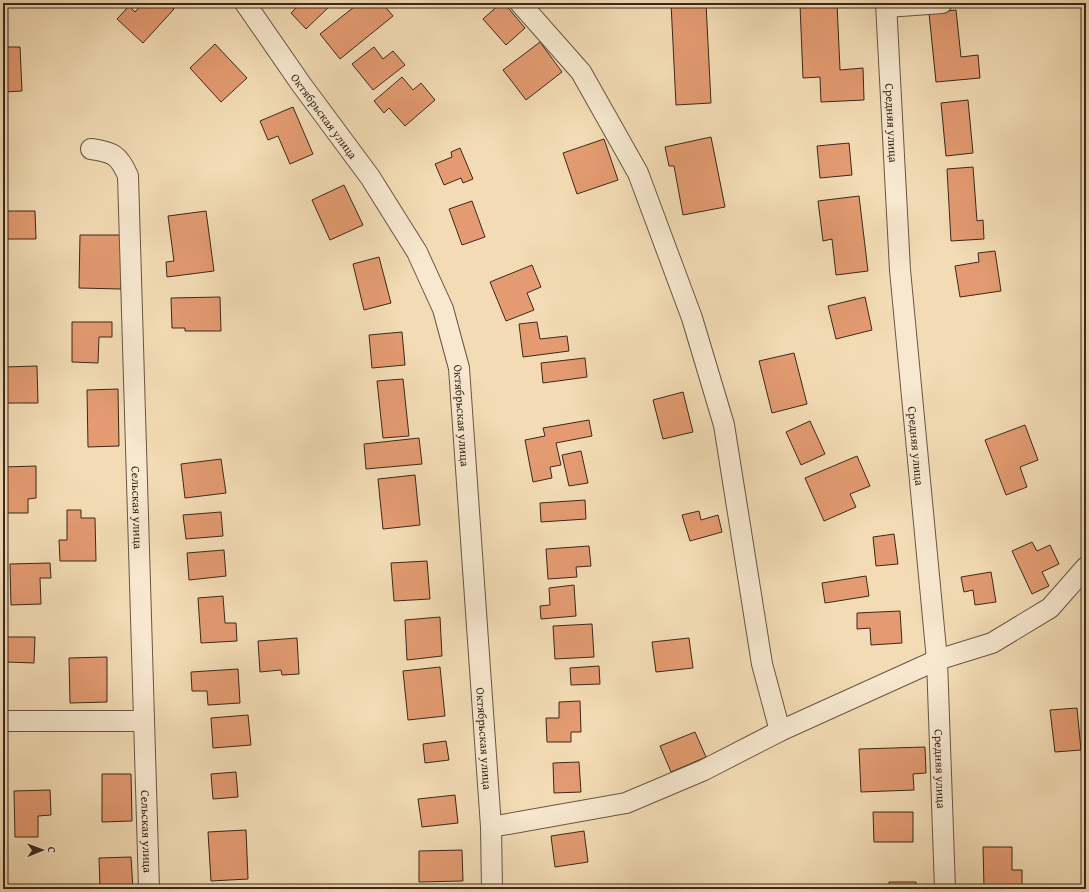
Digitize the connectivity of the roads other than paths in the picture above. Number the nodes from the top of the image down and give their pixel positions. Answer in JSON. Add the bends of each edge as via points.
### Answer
{"nodes":[{"id":1,"x":245,"y":3,"type":"edge"},
{"id":2,"x":520,"y":3,"type":"edge"},
{"id":3,"x":942,"y":3,"type":"edge"},
{"id":4,"x":886,"y":5,"type":"edge"},
{"id":5,"x":91,"y":149,"type":"dead end"},
{"id":6,"x":1086,"y":567,"type":"edge"},
{"id":7,"x":937,"y":660,"type":"junction"},
{"id":8,"x":144,"y":721,"type":"junction"},
{"id":9,"x":3,"y":722,"type":"edge"},
{"id":10,"x":780,"y":731,"type":"junction"},
{"id":11,"x":491,"y":826,"type":"junction"},
{"id":12,"x":149,"y":889,"type":"edge"},
{"id":13,"x":492,"y":889,"type":"edge"},
{"id":14,"x":945,"y":889,"type":"edge"}],
"edges":[{"from":1,"to":11,"type":"street","name":"Октябрьская улица","via":[[301,84],[370,176],[417,252],[443,309],[459,368]]},
{"from":2,"to":10,"type":"street","via":[[581,72],[634,166],[692,318],[724,425],[762,664]]},
{"from":3,"to":4,"type":"street"},
{"from":4,"to":7,"type":"street","name":"Средняя улица","via":[[900,270]]},
{"from":5,"to":8,"type":"street","name":"Сельская улица","via":[[109,151],[121,161],[128,176]]},
{"from":6,"to":7,"type":"street","via":[[1050,608],[992,643]]},
{"from":7,"to":10,"type":"street"},
{"from":7,"to":14,"type":"street","name":"Средняя улица"},
{"from":8,"to":9,"type":"street"},
{"from":8,"to":12,"type":"street","name":"Сельская улица"},
{"from":10,"to":11,"type":"street","via":[[704,770],[626,803]]},
{"from":11,"to":13,"type":"street","name":"Октябрьская улица"}]}
